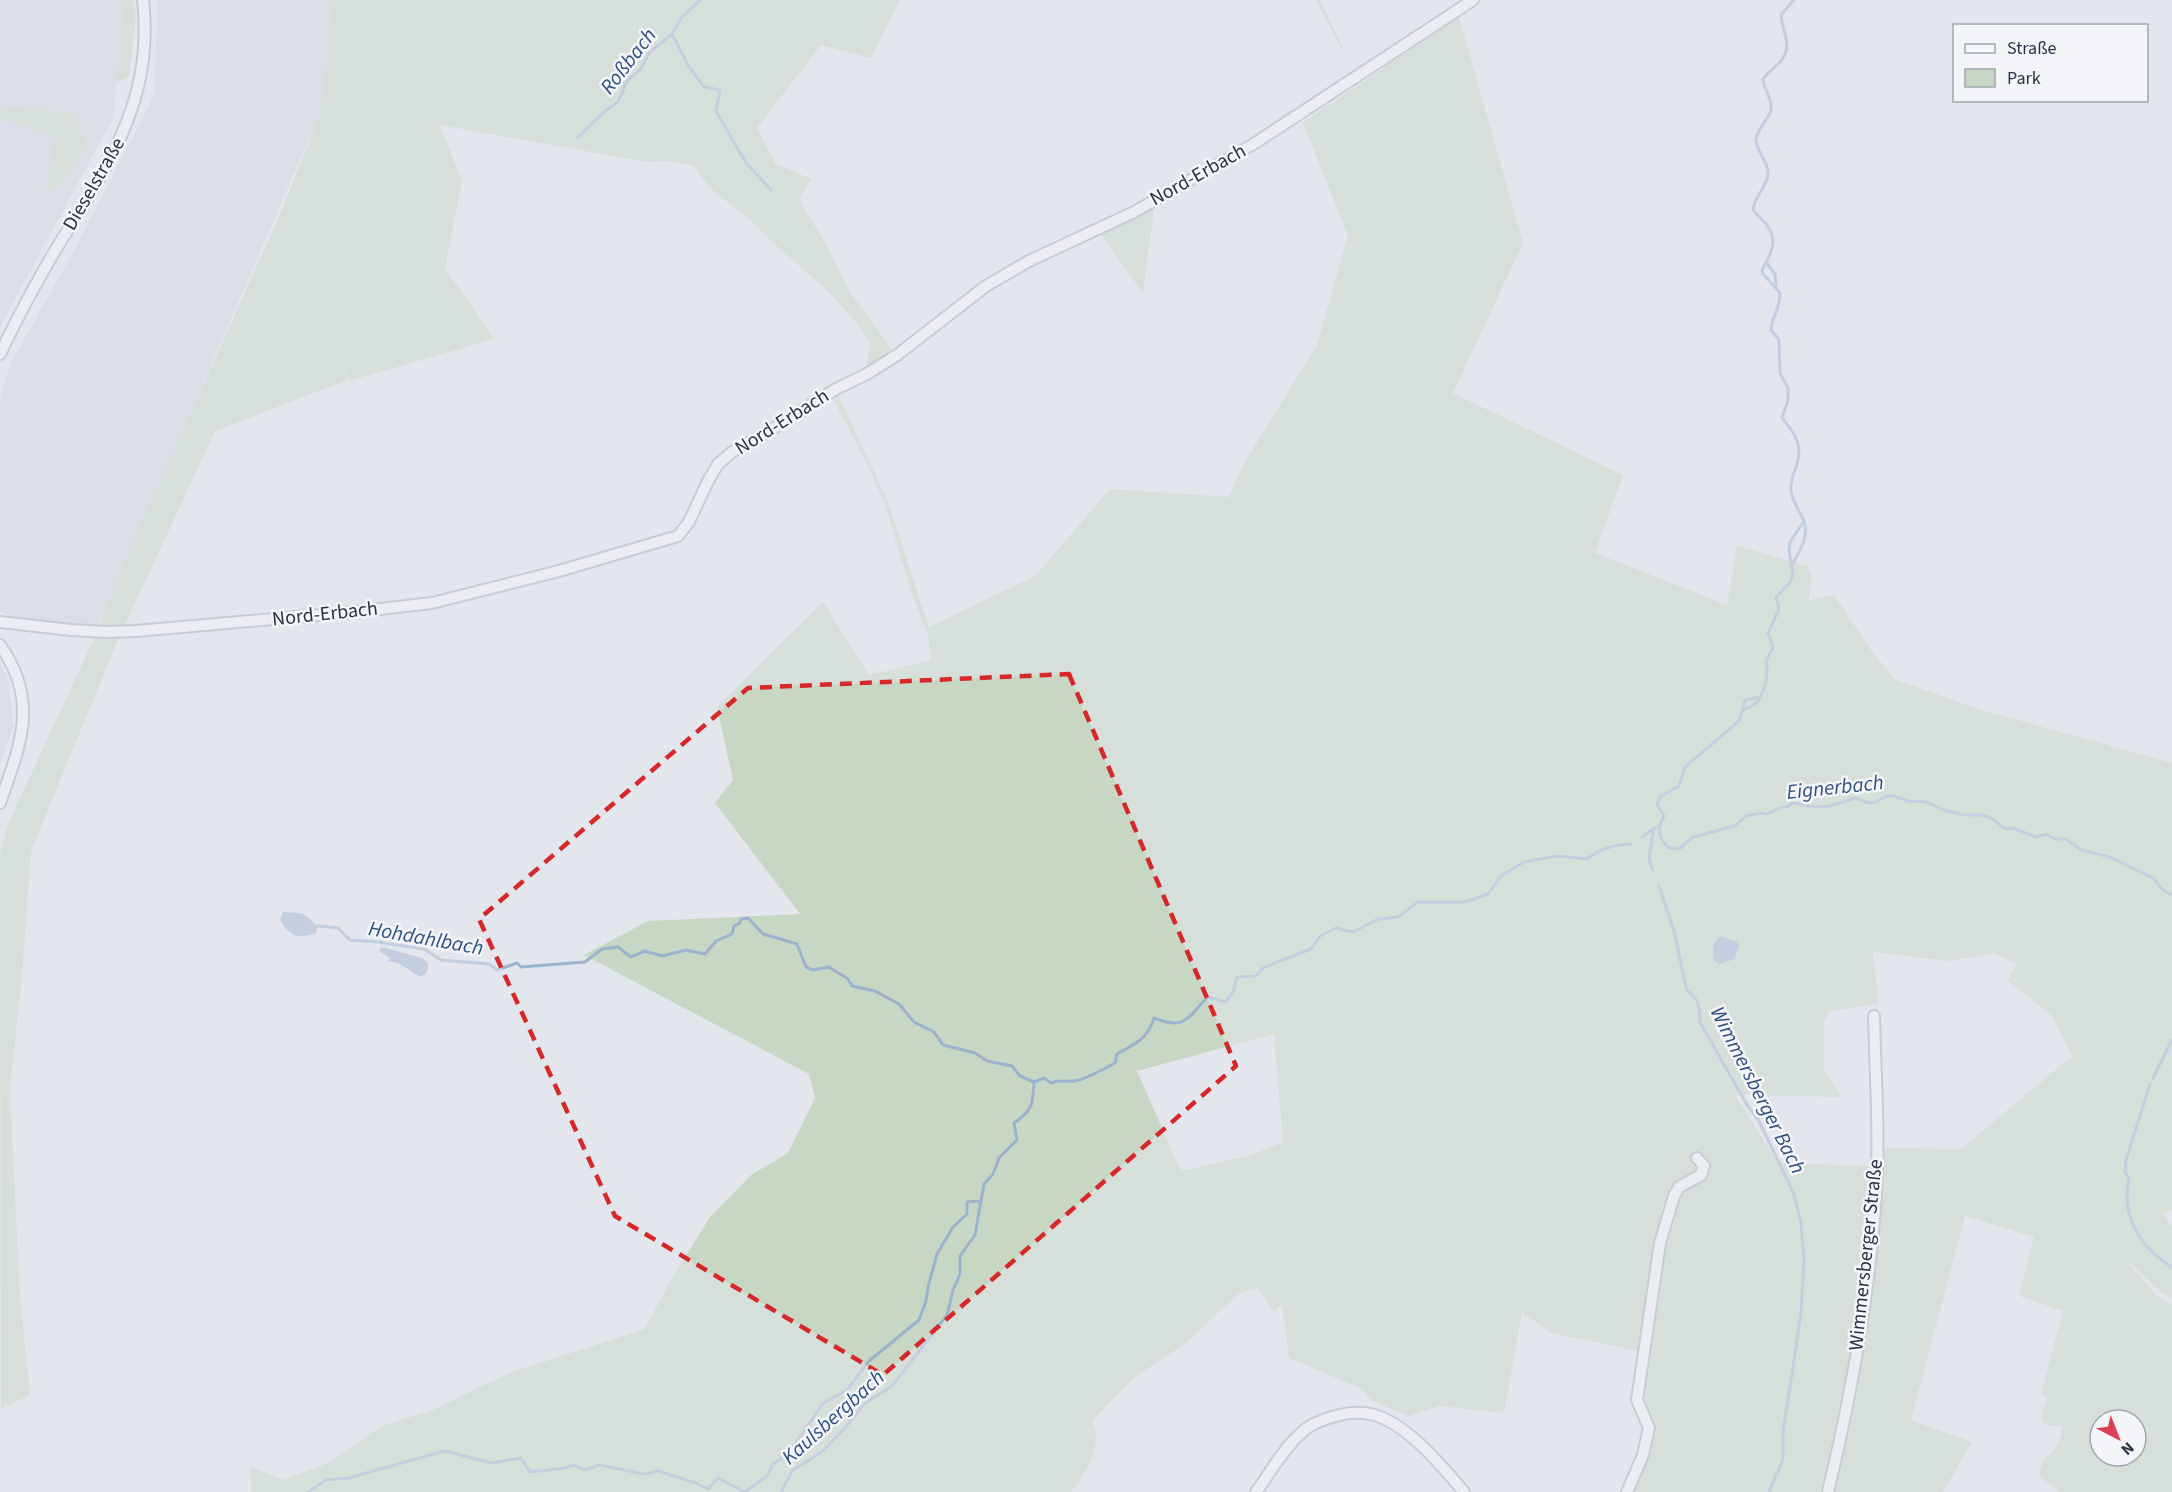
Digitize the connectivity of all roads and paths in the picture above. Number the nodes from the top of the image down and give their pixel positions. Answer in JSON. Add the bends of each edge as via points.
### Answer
{"nodes":[{"id":1,"x":143,"y":0,"type":"edge"},
{"id":2,"x":1473,"y":0,"type":"edge"},
{"id":3,"x":0,"y":354,"type":"edge"},
{"id":4,"x":0,"y":622,"type":"edge"},
{"id":5,"x":0,"y":645,"type":"edge"},
{"id":6,"x":0,"y":803,"type":"edge"},
{"id":7,"x":1874,"y":1016,"type":"dead end"},
{"id":8,"x":1697,"y":1158,"type":"dead end"},
{"id":9,"x":1256,"y":1492,"type":"edge"},
{"id":10,"x":1464,"y":1492,"type":"edge"},
{"id":11,"x":1627,"y":1492,"type":"edge"},
{"id":12,"x":1828,"y":1492,"type":"edge"}],
"edges":[{"from":1,"to":3,"type":"street","name":"Dieselstraße","via":[[142,61],[137,95],[125,129],[109,164],[45,268]]},
{"from":2,"to":4,"type":"street","name":"Nord-Erbach","via":[[1252,145],[1134,212],[1037,256],[986,286],[887,362],[732,452],[718,464],[678,536],[432,603],[106,632]]},
{"from":5,"to":6,"type":"street","via":[[21,690],[24,725]]},
{"from":7,"to":12,"type":"street","name":"Wimmersberger Straße","via":[[1874,1221],[1849,1402]]},
{"from":8,"to":11,"type":"street","via":[[1704,1170],[1679,1187],[1660,1243],[1637,1400],[1649,1428],[1643,1455]]},
{"from":9,"to":10,"type":"street","via":[[1301,1432],[1320,1421],[1356,1413],[1371,1414],[1394,1425],[1434,1457]]}]}
